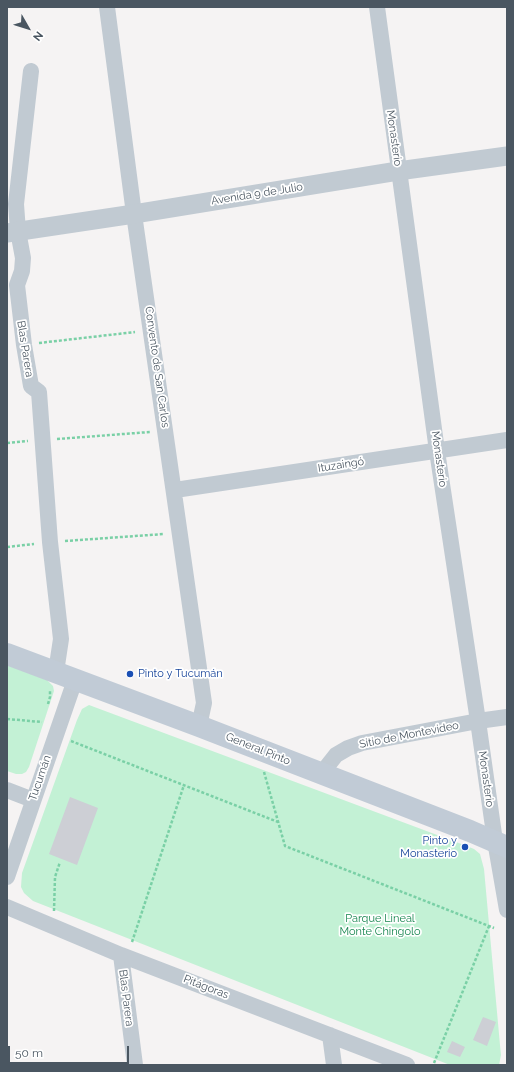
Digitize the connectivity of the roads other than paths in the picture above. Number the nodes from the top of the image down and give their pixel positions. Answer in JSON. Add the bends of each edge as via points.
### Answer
{"nodes":[{"id":1,"x":107,"y":7,"type":"edge"},
{"id":2,"x":377,"y":7,"type":"edge"},
{"id":3,"x":31,"y":71,"type":"dead end"},
{"id":4,"x":507,"y":156,"type":"edge"},
{"id":5,"x":398,"y":171,"type":"junction"},
{"id":6,"x":134,"y":214,"type":"junction"},
{"id":7,"x":13,"y":232,"type":"edge"},
{"id":8,"x":507,"y":440,"type":"edge"},
{"id":9,"x":437,"y":451,"type":"junction"},
{"id":10,"x":175,"y":490,"type":"junction"},
{"id":11,"x":7,"y":654,"type":"edge"},
{"id":12,"x":60,"y":680,"type":"junction"},
{"id":13,"x":507,"y":717,"type":"edge"},
{"id":14,"x":478,"y":721,"type":"junction"},
{"id":15,"x":199,"y":726,"type":"junction"},
{"id":16,"x":321,"y":774,"type":"junction"},
{"id":17,"x":7,"y":790,"type":"edge"},
{"id":18,"x":33,"y":800,"type":"junction"},
{"id":19,"x":501,"y":844,"type":"edge"},
{"id":20,"x":7,"y":877,"type":"edge"},
{"id":21,"x":7,"y":907,"type":"edge"},
{"id":22,"x":507,"y":910,"type":"edge"},
{"id":23,"x":126,"y":950,"type":"junction"},
{"id":24,"x":330,"y":1035,"type":"junction"},
{"id":25,"x":135,"y":1065,"type":"edge"},
{"id":26,"x":334,"y":1065,"type":"edge"},
{"id":27,"x":407,"y":1065,"type":"edge"}],
"edges":[{"from":1,"to":6,"type":"street","name":"Convento de San Carlos"},
{"from":2,"to":5,"type":"street","name":"Monasterio"},
{"from":3,"to":7,"type":"street","name":"Blas Parera"},
{"from":4,"to":5,"type":"street","name":"Avenida 9 de Julio"},
{"from":5,"to":6,"type":"street","name":"Avenida 9 de Julio"},
{"from":5,"to":9,"type":"street","name":"Monasterio"},
{"from":6,"to":7,"type":"street","name":"Avenida 9 de Julio"},
{"from":6,"to":10,"type":"street","name":"Convento de San Carlos"},
{"from":7,"to":12,"type":"street","name":"Blas Parera","via":[[23,258],[22,270],[16,285],[24,345],[31,386],[39,392],[50,542],[62,639]]},
{"from":8,"to":9,"type":"street","name":"Ituzaingó"},
{"from":9,"to":10,"type":"street","name":"Ituzaingó"},
{"from":9,"to":14,"type":"street","name":"Monasterio"},
{"from":10,"to":15,"type":"street","name":"Convento de San Carlos","via":[[204,696]]},
{"from":11,"to":12,"type":"main road","name":"General Pinto"},
{"from":12,"to":15,"type":"main road","name":"General Pinto"},
{"from":12,"to":18,"type":"street","name":"Tucumán"},
{"from":13,"to":14,"type":"street","name":"Sitio de Montevideo"},
{"from":14,"to":16,"type":"street","name":"Sitio de Montevideo","via":[[362,743],[336,755]]},
{"from":14,"to":19,"type":"street","name":"Monasterio"},
{"from":15,"to":16,"type":"main road","name":"General Pinto"},
{"from":16,"to":19,"type":"main road","name":"General Pinto"},
{"from":17,"to":18,"type":"street"},
{"from":18,"to":20,"type":"street","name":"Tucumán"},
{"from":19,"to":22,"type":"street","name":"Monasterio"},
{"from":21,"to":23,"type":"street","name":"Pitágoras"},
{"from":23,"to":24,"type":"street","name":"Pitágoras"},
{"from":23,"to":25,"type":"street","name":"Blas Parera"},
{"from":24,"to":26,"type":"street"},
{"from":24,"to":27,"type":"street","name":"Pitágoras"}]}
